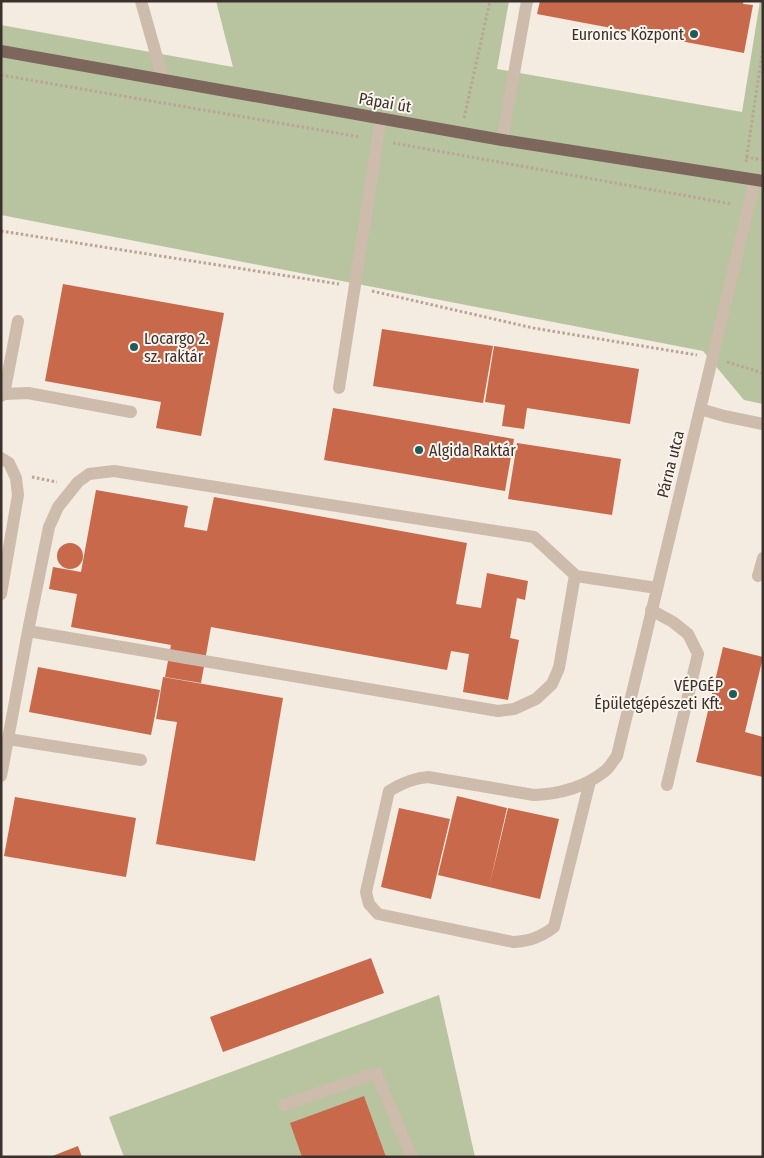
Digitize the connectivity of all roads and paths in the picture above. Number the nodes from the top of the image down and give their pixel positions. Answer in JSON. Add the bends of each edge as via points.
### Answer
{"nodes":[{"id":1,"x":141,"y":1,"type":"edge"},
{"id":2,"x":490,"y":1,"type":"edge"},
{"id":3,"x":527,"y":1,"type":"edge"},
{"id":4,"x":763,"y":48,"type":"edge"},
{"id":5,"x":1,"y":51,"type":"edge"},
{"id":6,"x":164,"y":79,"type":"junction"},
{"id":7,"x":381,"y":118,"type":"junction"},
{"id":8,"x":460,"y":132,"type":"junction"},
{"id":9,"x":502,"y":140,"type":"junction"},
{"id":10,"x":746,"y":157,"type":"junction"},
{"id":11,"x":763,"y":160,"type":"edge"},
{"id":12,"x":754,"y":179,"type":"edge"},
{"id":13,"x":18,"y":321,"type":"dead end"},
{"id":14,"x":713,"y":358,"type":"junction"},
{"id":15,"x":763,"y":373,"type":"edge"},
{"id":16,"x":338,"y":388,"type":"dead end"},
{"id":17,"x":2,"y":395,"type":"edge"},
{"id":18,"x":700,"y":409,"type":"junction"},
{"id":19,"x":131,"y":412,"type":"dead end"},
{"id":20,"x":763,"y":424,"type":"edge"},
{"id":21,"x":1,"y":458,"type":"edge"},
{"id":22,"x":5,"y":552,"type":"edge"},
{"id":23,"x":763,"y":558,"type":"edge"},
{"id":24,"x":575,"y":575,"type":"junction"},
{"id":25,"x":758,"y":576,"type":"dead end"},
{"id":26,"x":657,"y":588,"type":"junction"},
{"id":27,"x":1,"y":594,"type":"edge"},
{"id":28,"x":651,"y":610,"type":"junction"},
{"id":29,"x":28,"y":631,"type":"junction"},
{"id":30,"x":8,"y":739,"type":"junction"},
{"id":31,"x":141,"y":760,"type":"dead end"},
{"id":32,"x":1,"y":776,"type":"edge"},
{"id":33,"x":590,"y":781,"type":"junction"},
{"id":34,"x":667,"y":785,"type":"dead end"},
{"id":35,"x":284,"y":1105,"type":"dead end"},
{"id":36,"x":412,"y":1157,"type":"edge"}],
"edges":[{"from":1,"to":6,"type":"street"},
{"from":2,"to":8,"type":"path"},
{"from":3,"to":9,"type":"street"},
{"from":4,"to":10,"type":"path"},
{"from":5,"to":6,"type":"main road","name":"Pápai út"},
{"from":6,"to":7,"type":"main road","name":"Pápai út"},
{"from":7,"to":8,"type":"main road","name":"Pápai út"},
{"from":7,"to":16,"type":"street"},
{"from":8,"to":9,"type":"main road","name":"Pápai út"},
{"from":9,"to":12,"type":"main road","name":"Pápai út"},
{"from":10,"to":11,"type":"path"},
{"from":10,"to":12,"type":"path"},
{"from":12,"to":14,"type":"street","name":"Párna utca"},
{"from":13,"to":17,"type":"street"},
{"from":14,"to":15,"type":"path"},
{"from":14,"to":18,"type":"street","name":"Párna utca"},
{"from":17,"to":19,"type":"street","via":[[28,393]]},
{"from":18,"to":20,"type":"street"},
{"from":18,"to":26,"type":"street","name":"Párna utca"},
{"from":21,"to":22,"type":"street","via":[[9,463],[16,478],[18,495]]},
{"from":22,"to":27,"type":"street"},
{"from":23,"to":25,"type":"street"},
{"from":24,"to":26,"type":"street"},
{"from":24,"to":29,"type":"street","via":[[559,668],[552,684],[536,699],[514,709],[498,711]]},
{"from":24,"to":29,"type":"street","via":[[534,537],[101,471],[78,482],[58,507],[49,526]]},
{"from":26,"to":28,"type":"street","name":"Párna utca"},
{"from":28,"to":33,"type":"street","name":"Párna utca","via":[[617,756],[606,771]]},
{"from":28,"to":34,"type":"street","via":[[688,634],[698,654]]},
{"from":29,"to":30,"type":"street"},
{"from":30,"to":31,"type":"street"},
{"from":30,"to":32,"type":"street"},
{"from":33,"to":33,"type":"street","via":[[572,789],[534,795],[428,777],[401,783],[389,791],[366,892],[369,904],[378,914],[393,918],[513,942],[542,936],[554,927]]},
{"from":35,"to":36,"type":"street","via":[[376,1073]]}]}
